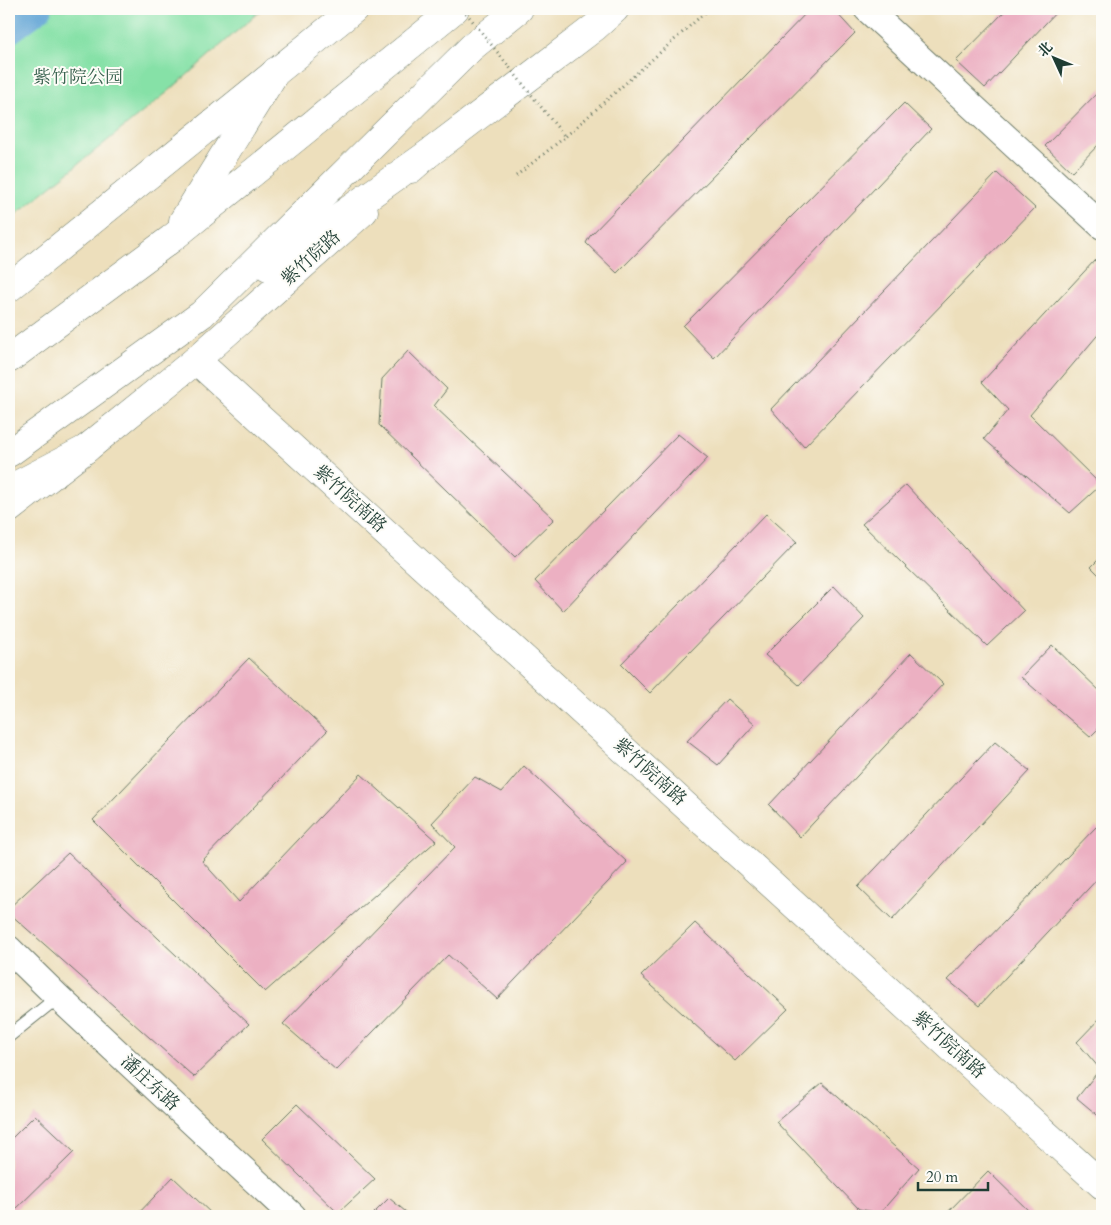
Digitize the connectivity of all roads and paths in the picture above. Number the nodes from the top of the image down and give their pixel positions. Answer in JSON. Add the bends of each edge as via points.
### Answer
{"nodes":[{"id":1,"x":354,"y":9,"type":"edge"},
{"id":2,"x":455,"y":9,"type":"edge"},
{"id":3,"x":462,"y":9,"type":"edge"},
{"id":4,"x":519,"y":9,"type":"edge"},
{"id":5,"x":615,"y":9,"type":"edge"},
{"id":6,"x":709,"y":9,"type":"edge"},
{"id":7,"x":867,"y":9,"type":"edge"},
{"id":8,"x":276,"y":71,"type":"junction"},
{"id":9,"x":565,"y":137,"type":"junction"},
{"id":10,"x":428,"y":154,"type":"junction"},
{"id":11,"x":516,"y":176,"type":"dead end"},
{"id":12,"x":1102,"y":226,"type":"edge"},
{"id":13,"x":171,"y":239,"type":"junction"},
{"id":14,"x":9,"y":288,"type":"edge"},
{"id":15,"x":202,"y":314,"type":"junction"},
{"id":16,"x":9,"y":359,"type":"edge"},
{"id":17,"x":196,"y":360,"type":"junction"},
{"id":18,"x":86,"y":450,"type":"junction"},
{"id":19,"x":9,"y":453,"type":"edge"},
{"id":20,"x":9,"y":489,"type":"edge"},
{"id":21,"x":9,"y":509,"type":"edge"},
{"id":22,"x":9,"y":949,"type":"edge"},
{"id":23,"x":58,"y":997,"type":"junction"},
{"id":24,"x":9,"y":1036,"type":"edge"},
{"id":25,"x":1102,"y":1185,"type":"edge"},
{"id":26,"x":293,"y":1216,"type":"edge"}],
"edges":[{"from":1,"to":8,"type":"main road"},
{"from":2,"to":13,"type":"main road"},
{"from":3,"to":9,"type":"path","bridge":true},
{"from":4,"to":15,"type":"main road","name":"紫竹院路","via":[[472,48]]},
{"from":5,"to":10,"type":"main road","name":"紫竹院路"},
{"from":6,"to":9,"type":"path","bridge":true},
{"from":7,"to":12,"type":"street"},
{"from":8,"to":13,"type":"main road"},
{"from":8,"to":14,"type":"main road"},
{"from":9,"to":11,"type":"path"},
{"from":10,"to":15,"type":"main road"},
{"from":10,"to":17,"type":"main road","name":"紫竹院路"},
{"from":13,"to":16,"type":"main road"},
{"from":15,"to":19,"type":"main road","name":"紫竹院路"},
{"from":17,"to":18,"type":"main road","name":"紫竹院路"},
{"from":17,"to":25,"type":"main road","name":"紫竹院南路"},
{"from":18,"to":20,"type":"main road"},
{"from":18,"to":21,"type":"main road","name":"紫竹院路"},
{"from":22,"to":23,"type":"street","name":"潘庄东路"},
{"from":23,"to":24,"type":"lane"},
{"from":23,"to":26,"type":"street","name":"潘庄东路"}]}
